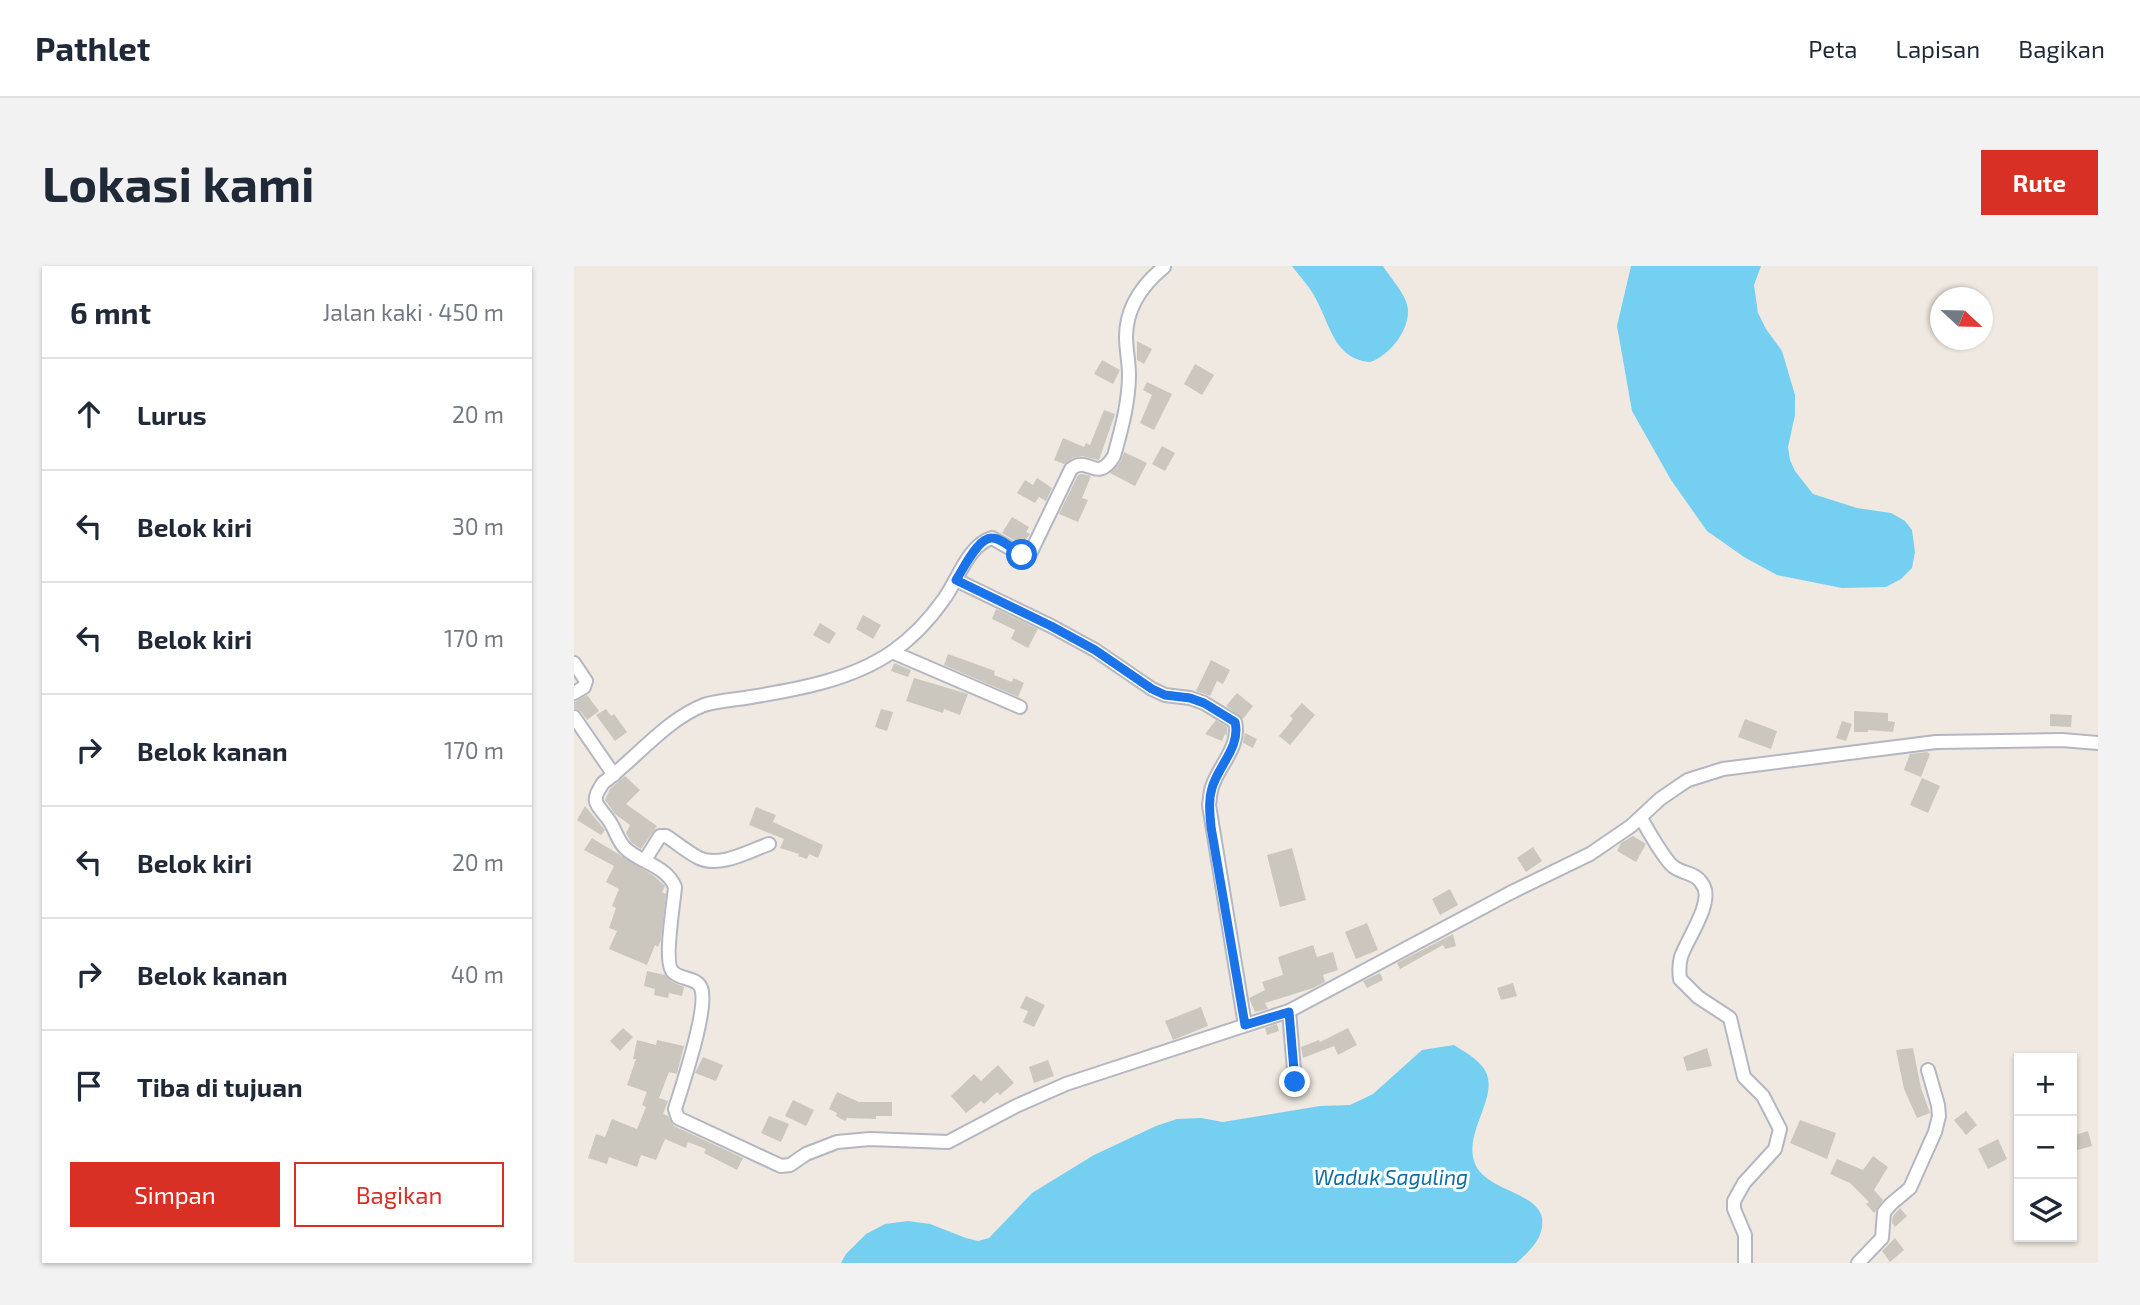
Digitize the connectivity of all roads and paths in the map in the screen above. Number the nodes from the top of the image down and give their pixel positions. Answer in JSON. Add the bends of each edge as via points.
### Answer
{"nodes":[{"id":1,"x":1164,"y":267,"type":"edge"},
{"id":2,"x":956,"y":580,"type":"junction"},
{"id":3,"x":892,"y":652,"type":"junction"},
{"id":4,"x":574,"y":663,"type":"edge"},
{"id":5,"x":574,"y":693,"type":"edge"},
{"id":6,"x":1020,"y":707,"type":"dead end"},
{"id":7,"x":574,"y":717,"type":"edge"},
{"id":8,"x":2098,"y":743,"type":"edge"},
{"id":9,"x":614,"y":775,"type":"junction"},
{"id":10,"x":1641,"y":818,"type":"junction"},
{"id":11,"x":769,"y":844,"type":"dead end"},
{"id":12,"x":645,"y":860,"type":"junction"},
{"id":13,"x":1289,"y":1012,"type":"junction"},
{"id":14,"x":1245,"y":1025,"type":"junction"},
{"id":15,"x":1928,"y":1070,"type":"dead end"},
{"id":16,"x":1295,"y":1082,"type":"dead end"},
{"id":17,"x":1745,"y":1263,"type":"edge"},
{"id":18,"x":1858,"y":1263,"type":"edge"}],
"edges":[{"from":1,"to":2,"type":"street","via":[[1147,281],[1129,314],[1127,392],[1119,438],[1108,466],[1102,470],[1076,464],[1071,469],[1027,556],[992,538],[979,543]]},
{"from":2,"to":3,"type":"street","via":[[924,624]]},
{"from":2,"to":14,"type":"street","via":[[1095,650],[1152,689],[1204,703],[1235,722],[1234,744],[1212,787],[1209,805]]},
{"from":3,"to":6,"type":"street"},
{"from":3,"to":9,"type":"street","via":[[870,666],[825,681],[701,707],[679,718]]},
{"from":4,"to":5,"type":"street","via":[[586,681]]},
{"from":7,"to":9,"type":"street"},
{"from":8,"to":10,"type":"street","via":[[1936,742],[1736,766],[1688,780]]},
{"from":9,"to":12,"type":"street","via":[[597,792],[597,807],[626,849]]},
{"from":10,"to":13,"type":"street","via":[[1590,854]]},
{"from":10,"to":17,"type":"street","via":[[1668,863],[1698,877],[1704,886],[1705,902],[1681,958],[1680,979],[1698,998],[1730,1017],[1744,1077],[1763,1096],[1780,1129],[1775,1149],[1734,1201],[1745,1235]]},
{"from":11,"to":12,"type":"street","via":[[710,861],[660,836]]},
{"from":12,"to":14,"type":"street","via":[[672,878],[675,887],[669,966],[702,989],[699,1021],[675,1114],[781,1166],[818,1148],[847,1141],[948,1142],[1066,1084]]},
{"from":13,"to":14,"type":"street"},
{"from":13,"to":16,"type":"street"},
{"from":15,"to":18,"type":"street","via":[[1938,1105],[1935,1132],[1910,1188],[1884,1212],[1882,1238]]}]}
